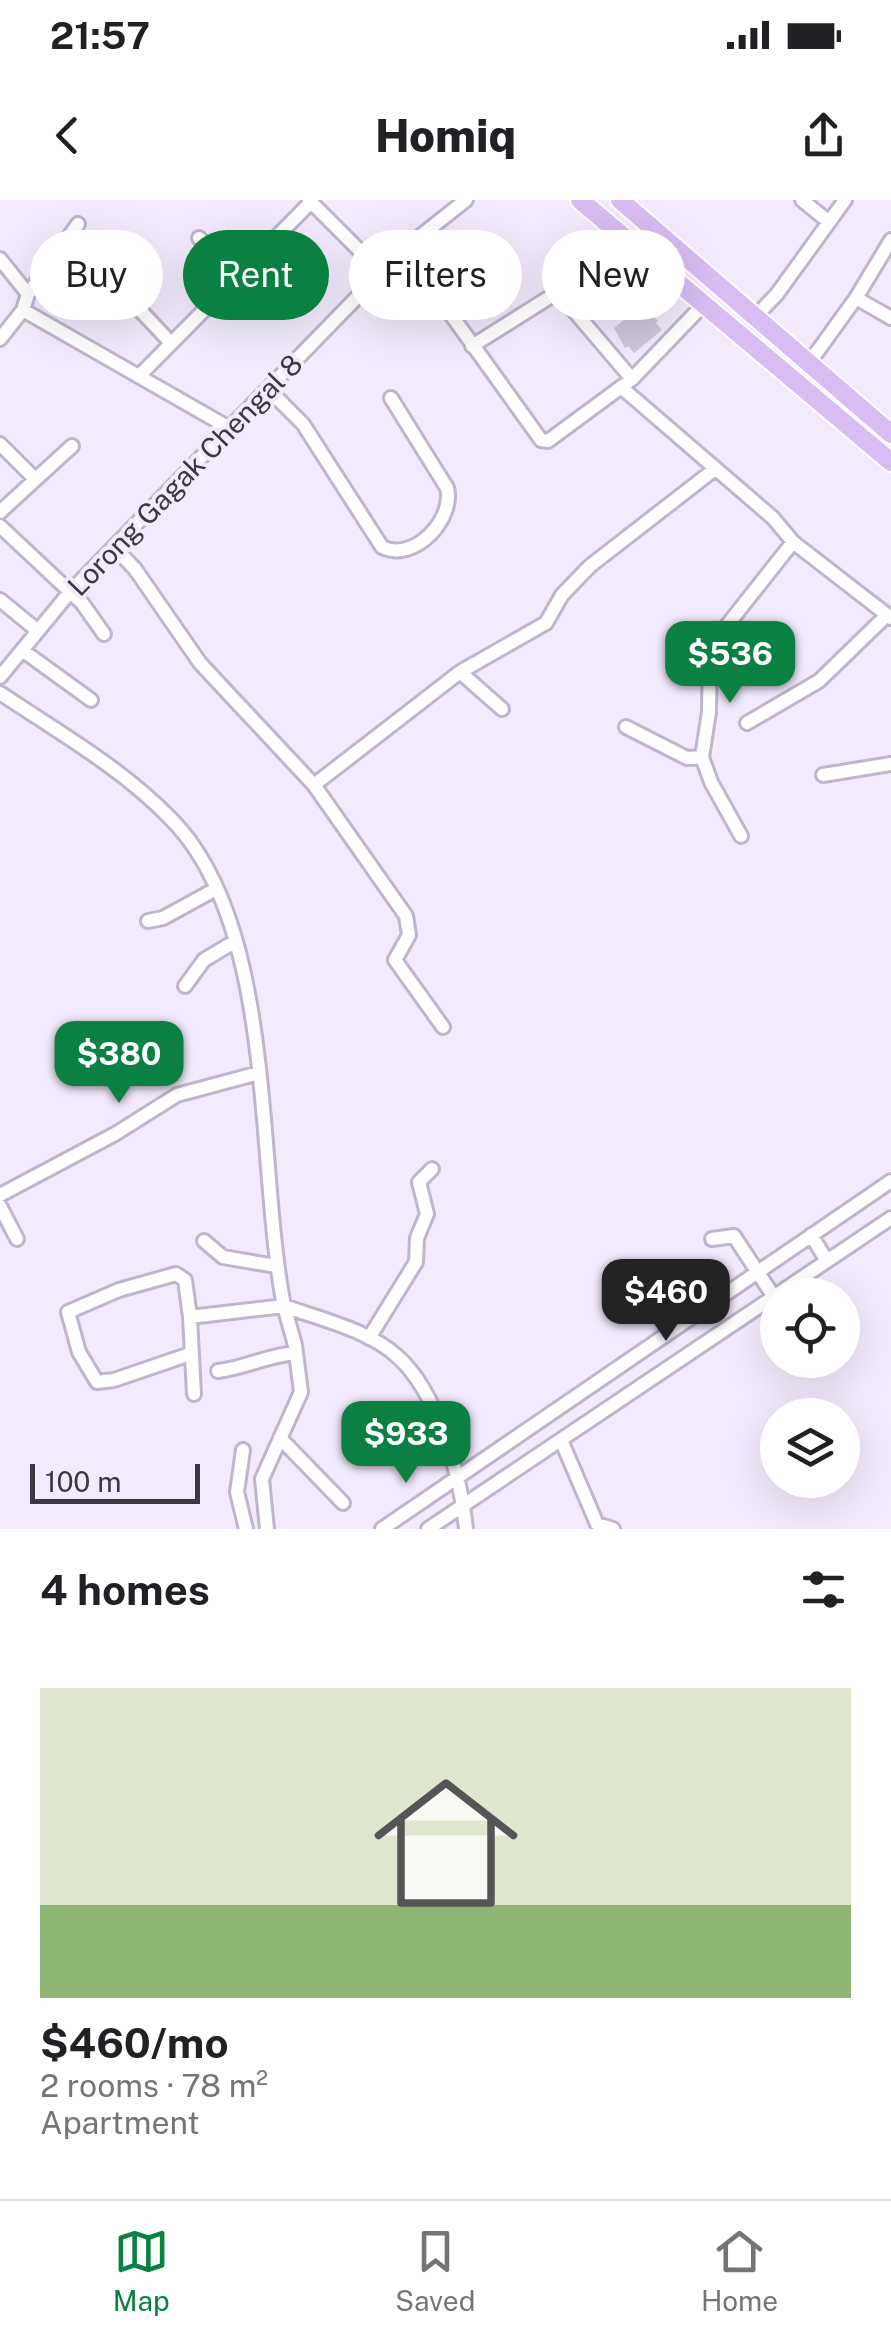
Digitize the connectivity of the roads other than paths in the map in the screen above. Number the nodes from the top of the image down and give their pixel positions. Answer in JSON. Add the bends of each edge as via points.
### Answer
{"nodes":[{"id":1,"x":466,"y":200,"type":"edge"},
{"id":2,"x":580,"y":200,"type":"edge"},
{"id":3,"x":620,"y":200,"type":"edge"},
{"id":4,"x":802,"y":200,"type":"edge"},
{"id":5,"x":844,"y":200,"type":"edge"},
{"id":6,"x":310,"y":201,"type":"edge"},
{"id":7,"x":828,"y":222,"type":"junction"},
{"id":8,"x":78,"y":224,"type":"dead end"},
{"id":9,"x":282,"y":230,"type":"edge"},
{"id":10,"x":428,"y":230,"type":"edge"},
{"id":11,"x":616,"y":230,"type":"edge"},
{"id":12,"x":349,"y":240,"type":"edge"},
{"id":13,"x":891,"y":240,"type":"edge"},
{"id":14,"x":0,"y":258,"type":"edge"},
{"id":15,"x":685,"y":288,"type":"edge"},
{"id":16,"x":28,"y":294,"type":"junction"},
{"id":17,"x":856,"y":298,"type":"junction"},
{"id":18,"x":542,"y":302,"type":"edge"},
{"id":19,"x":704,"y":304,"type":"junction"},
{"id":20,"x":349,"y":305,"type":"edge"},
{"id":21,"x":23,"y":310,"type":"junction"},
{"id":22,"x":755,"y":317,"type":"junction"},
{"id":23,"x":891,"y":318,"type":"edge"},
{"id":24,"x":150,"y":320,"type":"edge"},
{"id":25,"x":195,"y":320,"type":"edge"},
{"id":26,"x":454,"y":320,"type":"edge"},
{"id":27,"x":579,"y":320,"type":"edge"},
{"id":28,"x":0,"y":339,"type":"edge"},
{"id":29,"x":172,"y":343,"type":"junction"},
{"id":30,"x":472,"y":346,"type":"junction"},
{"id":31,"x":809,"y":363,"type":"junction"},
{"id":32,"x":139,"y":376,"type":"junction"},
{"id":33,"x":626,"y":383,"type":"junction"},
{"id":34,"x":268,"y":390,"type":"junction"},
{"id":35,"x":391,"y":398,"type":"dead end"},
{"id":36,"x":231,"y":428,"type":"junction"},
{"id":37,"x":891,"y":434,"type":"edge"},
{"id":38,"x":0,"y":444,"type":"edge"},
{"id":39,"x":72,"y":446,"type":"dead end"},
{"id":40,"x":891,"y":462,"type":"edge"},
{"id":41,"x":714,"y":469,"type":"junction"},
{"id":42,"x":34,"y":478,"type":"junction"},
{"id":43,"x":0,"y":512,"type":"edge"},
{"id":44,"x":0,"y":526,"type":"edge"},
{"id":45,"x":792,"y":542,"type":"junction"},
{"id":46,"x":114,"y":547,"type":"junction"},
{"id":47,"x":70,"y":592,"type":"junction"},
{"id":48,"x":0,"y":600,"type":"edge"},
{"id":49,"x":889,"y":617,"type":"edge"},
{"id":50,"x":38,"y":631,"type":"junction"},
{"id":51,"x":104,"y":634,"type":"dead end"},
{"id":52,"x":22,"y":650,"type":"junction"},
{"id":53,"x":460,"y":672,"type":"junction"},
{"id":54,"x":0,"y":677,"type":"edge"},
{"id":55,"x":0,"y":693,"type":"edge"},
{"id":56,"x":90,"y":700,"type":"dead end"},
{"id":57,"x":502,"y":708,"type":"dead end"},
{"id":58,"x":748,"y":723,"type":"dead end"},
{"id":59,"x":626,"y":727,"type":"dead end"},
{"id":60,"x":702,"y":757,"type":"junction"},
{"id":61,"x":891,"y":764,"type":"edge"},
{"id":62,"x":823,"y":775,"type":"dead end"},
{"id":63,"x":314,"y":785,"type":"junction"},
{"id":64,"x":742,"y":836,"type":"dead end"},
{"id":65,"x":216,"y":889,"type":"junction"},
{"id":66,"x":148,"y":921,"type":"dead end"},
{"id":67,"x":234,"y":942,"type":"junction"},
{"id":68,"x":185,"y":986,"type":"dead end"},
{"id":69,"x":444,"y":1027,"type":"dead end"},
{"id":70,"x":259,"y":1073,"type":"junction"},
{"id":71,"x":432,"y":1169,"type":"dead end"},
{"id":72,"x":891,"y":1181,"type":"edge"},
{"id":73,"x":0,"y":1195,"type":"edge"},
{"id":74,"x":0,"y":1206,"type":"edge"},
{"id":75,"x":891,"y":1218,"type":"edge"},
{"id":76,"x":812,"y":1235,"type":"junction"},
{"id":77,"x":16,"y":1239,"type":"dead end"},
{"id":78,"x":712,"y":1239,"type":"dead end"},
{"id":79,"x":204,"y":1241,"type":"dead end"},
{"id":80,"x":827,"y":1261,"type":"junction"},
{"id":81,"x":276,"y":1266,"type":"junction"},
{"id":82,"x":758,"y":1272,"type":"junction"},
{"id":83,"x":762,"y":1278,"type":"edge"},
{"id":84,"x":802,"y":1278,"type":"edge"},
{"id":85,"x":284,"y":1306,"type":"junction"},
{"id":86,"x":760,"y":1306,"type":"edge"},
{"id":87,"x":190,"y":1317,"type":"junction"},
{"id":88,"x":369,"y":1338,"type":"junction"},
{"id":89,"x":296,"y":1352,"type":"junction"},
{"id":90,"x":190,"y":1354,"type":"junction"},
{"id":91,"x":218,"y":1371,"type":"dead end"},
{"id":92,"x":194,"y":1394,"type":"dead end"},
{"id":93,"x":280,"y":1438,"type":"junction"},
{"id":94,"x":562,"y":1440,"type":"junction"},
{"id":95,"x":243,"y":1450,"type":"dead end"},
{"id":96,"x":456,"y":1478,"type":"junction"},
{"id":97,"x":249,"y":1481,"type":"junction"},
{"id":98,"x":463,"y":1503,"type":"junction"},
{"id":99,"x":343,"y":1504,"type":"dead end"},
{"id":100,"x":246,"y":1529,"type":"edge"},
{"id":101,"x":266,"y":1529,"type":"edge"},
{"id":102,"x":382,"y":1529,"type":"edge"},
{"id":103,"x":428,"y":1529,"type":"edge"},
{"id":104,"x":466,"y":1529,"type":"edge"},
{"id":105,"x":612,"y":1529,"type":"edge"}],
"edges":[{"from":1,"to":10,"type":"street","name":"Lorong Gagak Chengal 8"},
{"from":2,"to":11,"type":"highway"},
{"from":3,"to":22,"type":"highway"},
{"from":4,"to":7,"type":"street"},
{"from":5,"to":7,"type":"street"},
{"from":6,"to":9,"type":"street"},
{"from":6,"to":12,"type":"street"},
{"from":7,"to":22,"type":"street"},
{"from":8,"to":16,"type":"street"},
{"from":13,"to":17,"type":"street"},
{"from":14,"to":16,"type":"street"},
{"from":15,"to":19,"type":"highway"},
{"from":16,"to":21,"type":"street"},
{"from":17,"to":23,"type":"street"},
{"from":17,"to":31,"type":"street"},
{"from":18,"to":30,"type":"street"},
{"from":19,"to":33,"type":"street"},
{"from":19,"to":40,"type":"highway"},
{"from":20,"to":34,"type":"street","name":"Lorong Gagak Chengal 8"},
{"from":21,"to":28,"type":"street"},
{"from":21,"to":32,"type":"street"},
{"from":22,"to":31,"type":"highway"},
{"from":24,"to":29,"type":"street"},
{"from":25,"to":29,"type":"street"},
{"from":26,"to":30,"type":"street"},
{"from":27,"to":33,"type":"street"},
{"from":29,"to":32,"type":"street"},
{"from":30,"to":33,"type":"street","via":[[542,440]]},
{"from":31,"to":37,"type":"highway"},
{"from":32,"to":36,"type":"street"},
{"from":33,"to":41,"type":"street"},
{"from":34,"to":35,"type":"street","via":[[302,424],[382,547],[392,552],[435,531],[450,500]]},
{"from":34,"to":36,"type":"street","name":"Lorong Gagak Chengal 8"},
{"from":36,"to":46,"type":"street","name":"Lorong Gagak Chengal 8"},
{"from":38,"to":42,"type":"street"},
{"from":39,"to":42,"type":"street"},
{"from":41,"to":45,"type":"street","via":[[774,518]]},
{"from":41,"to":53,"type":"street","via":[[590,566],[546,623]]},
{"from":42,"to":43,"type":"street"},
{"from":44,"to":47,"type":"street"},
{"from":45,"to":49,"type":"street"},
{"from":45,"to":60,"type":"street","via":[[710,647]]},
{"from":46,"to":47,"type":"street","name":"Lorong Gagak Chengal 8"},
{"from":46,"to":63,"type":"street","via":[[200,663]]},
{"from":47,"to":50,"type":"street","name":"Lorong Gagak Chengal 8"},
{"from":47,"to":51,"type":"street"},
{"from":48,"to":50,"type":"street"},
{"from":49,"to":58,"type":"street","via":[[819,680]]},
{"from":50,"to":52,"type":"street","name":"Lorong Gagak Chengal 8"},
{"from":52,"to":54,"type":"street","name":"Lorong Gagak Chengal 8"},
{"from":52,"to":56,"type":"street"},
{"from":53,"to":57,"type":"street"},
{"from":53,"to":63,"type":"street"},
{"from":55,"to":65,"type":"street","via":[[118,773],[170,818]]},
{"from":59,"to":60,"type":"street","via":[[687,758]]},
{"from":60,"to":64,"type":"street"},
{"from":61,"to":62,"type":"street"},
{"from":63,"to":69,"type":"street","via":[[406,916],[409,935],[395,960]]},
{"from":65,"to":66,"type":"street"},
{"from":65,"to":67,"type":"street"},
{"from":67,"to":68,"type":"street","via":[[204,960]]},
{"from":67,"to":70,"type":"street"},
{"from":70,"to":73,"type":"street","via":[[177,1095]]},
{"from":70,"to":81,"type":"street"},
{"from":71,"to":88,"type":"street","via":[[419,1182],[427,1214],[416,1262]]},
{"from":72,"to":76,"type":"street"},
{"from":74,"to":77,"type":"street"},
{"from":75,"to":80,"type":"street"},
{"from":76,"to":80,"type":"street"},
{"from":76,"to":82,"type":"street"},
{"from":78,"to":82,"type":"street","via":[[734,1236]]},
{"from":79,"to":81,"type":"street","via":[[223,1257]]},
{"from":80,"to":84,"type":"street"},
{"from":81,"to":85,"type":"street"},
{"from":82,"to":83,"type":"street"},
{"from":82,"to":96,"type":"street"},
{"from":85,"to":87,"type":"street"},
{"from":85,"to":88,"type":"street"},
{"from":85,"to":89,"type":"street"},
{"from":86,"to":94,"type":"street"},
{"from":87,"to":90,"type":"street"},
{"from":87,"to":90,"type":"street","via":[[185,1280],[176,1274],[74,1306],[67,1316],[97,1382]]},
{"from":88,"to":96,"type":"street","via":[[396,1355],[418,1381]]},
{"from":89,"to":91,"type":"street"},
{"from":89,"to":93,"type":"street","via":[[301,1392]]},
{"from":90,"to":92,"type":"street"},
{"from":93,"to":97,"type":"street"},
{"from":93,"to":99,"type":"street"},
{"from":94,"to":98,"type":"street"},
{"from":94,"to":105,"type":"street","via":[[597,1524]]},
{"from":95,"to":97,"type":"street"},
{"from":96,"to":98,"type":"street"},
{"from":96,"to":102,"type":"street"},
{"from":97,"to":100,"type":"street"},
{"from":97,"to":101,"type":"street"},
{"from":98,"to":103,"type":"street"},
{"from":98,"to":104,"type":"street"}]}
